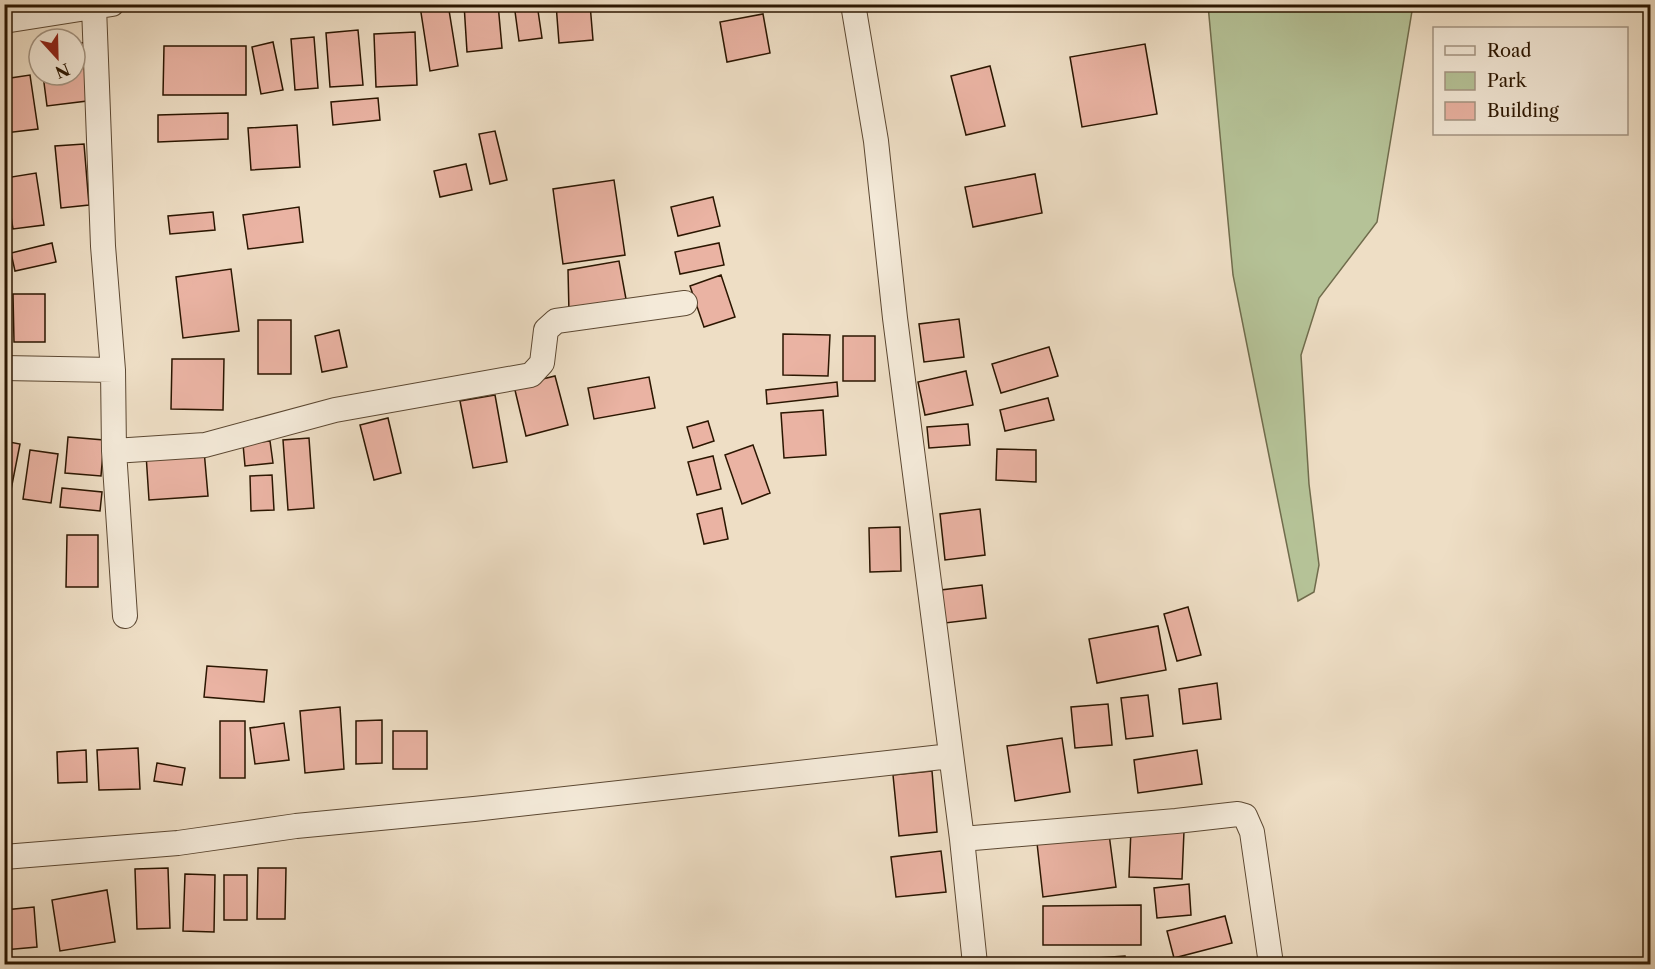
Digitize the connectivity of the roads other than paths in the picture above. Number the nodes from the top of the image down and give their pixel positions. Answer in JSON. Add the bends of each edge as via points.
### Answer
{"nodes":[{"id":1,"x":853,"y":4,"type":"edge"},
{"id":2,"x":103,"y":6,"type":"edge"},
{"id":3,"x":4,"y":21,"type":"edge"},
{"id":4,"x":685,"y":303,"type":"dead end"},
{"id":5,"x":4,"y":368,"type":"edge"},
{"id":6,"x":113,"y":370,"type":"junction"},
{"id":7,"x":114,"y":451,"type":"junction"},
{"id":8,"x":125,"y":616,"type":"dead end"},
{"id":9,"x":951,"y":756,"type":"junction"},
{"id":10,"x":962,"y":838,"type":"junction"},
{"id":11,"x":4,"y":857,"type":"edge"},
{"id":12,"x":975,"y":964,"type":"edge"},
{"id":13,"x":1271,"y":964,"type":"edge"}],
"edges":[{"from":1,"to":9,"type":"street","via":[[876,141]]},
{"from":2,"to":3,"type":"street"},
{"from":2,"to":6,"type":"street","via":[[103,246]]},
{"from":4,"to":7,"type":"street","via":[[556,321],[546,330],[542,363],[531,375],[335,410],[205,444]]},
{"from":5,"to":6,"type":"street"},
{"from":6,"to":7,"type":"street"},
{"from":7,"to":8,"type":"street"},
{"from":9,"to":10,"type":"street"},
{"from":9,"to":11,"type":"street","via":[[296,826],[178,843]]},
{"from":10,"to":12,"type":"street"},
{"from":10,"to":13,"type":"street","via":[[1245,816],[1252,832]]}]}
